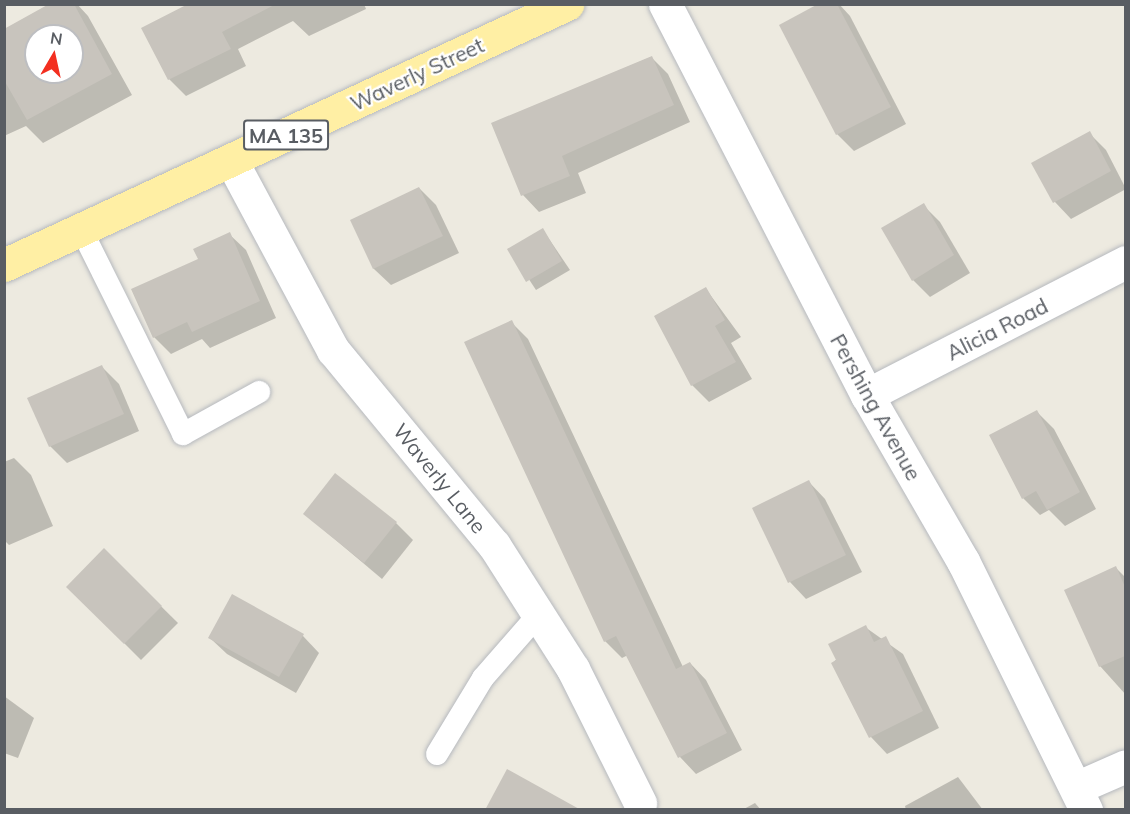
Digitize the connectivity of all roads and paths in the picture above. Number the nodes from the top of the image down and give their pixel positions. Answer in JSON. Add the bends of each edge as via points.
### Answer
{"nodes":[{"id":1,"x":567,"y":4,"type":"edge"},
{"id":2,"x":665,"y":4,"type":"edge"},
{"id":3,"x":231,"y":160,"type":"junction"},
{"id":4,"x":81,"y":229,"type":"junction"},
{"id":5,"x":1125,"y":262,"type":"edge"},
{"id":6,"x":4,"y":265,"type":"edge"},
{"id":7,"x":259,"y":392,"type":"dead end"},
{"id":8,"x":867,"y":395,"type":"junction"},
{"id":9,"x":537,"y":616,"type":"junction"},
{"id":10,"x":437,"y":754,"type":"dead end"},
{"id":11,"x":1125,"y":766,"type":"edge"},
{"id":12,"x":1082,"y":798,"type":"edge"},
{"id":13,"x":640,"y":803,"type":"dead end"}],
"edges":[{"from":1,"to":3,"type":"main road","name":"Waverly Street","number":"MA 135"},
{"from":2,"to":8,"type":"street","name":"Pershing Avenue"},
{"from":3,"to":4,"type":"main road","name":"Waverly Street","number":"MA 135"},
{"from":3,"to":9,"type":"street","name":"Waverly Lane","via":[[333,350],[456,493]]},
{"from":4,"to":6,"type":"main road","name":"Waverly Street","number":"MA 135"},
{"from":4,"to":7,"type":"lane","via":[[183,434]]},
{"from":5,"to":8,"type":"street","name":"Alicia Road"},
{"from":8,"to":12,"type":"street","name":"Pershing Avenue","via":[[963,561]]},
{"from":9,"to":10,"type":"lane","via":[[483,678]]},
{"from":9,"to":13,"type":"street","name":"Waverly Lane","via":[[573,669]]},
{"from":11,"to":12,"type":"street"}]}
